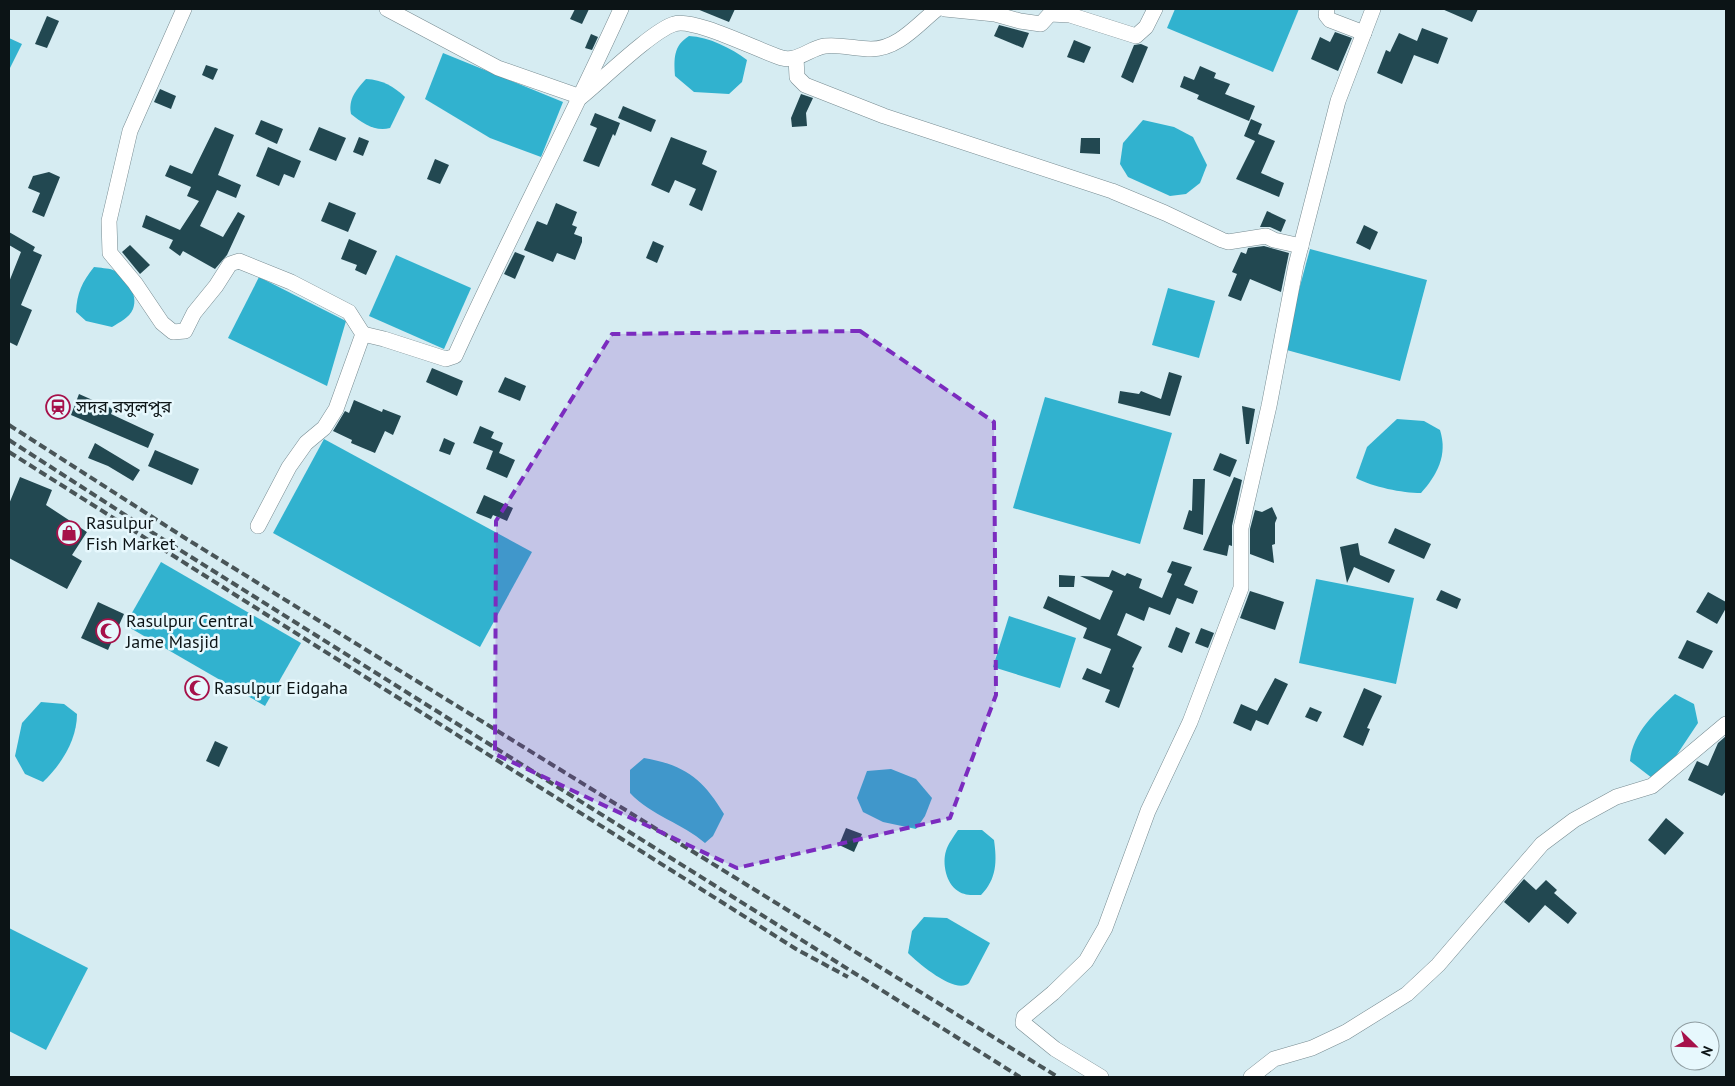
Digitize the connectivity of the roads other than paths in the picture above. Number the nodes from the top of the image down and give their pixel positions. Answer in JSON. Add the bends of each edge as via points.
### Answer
{"nodes":[{"id":1,"x":184,"y":9,"type":"edge"},
{"id":2,"x":387,"y":9,"type":"edge"},
{"id":3,"x":621,"y":9,"type":"edge"},
{"id":4,"x":938,"y":9,"type":"edge"},
{"id":5,"x":945,"y":9,"type":"edge"},
{"id":6,"x":1155,"y":9,"type":"edge"},
{"id":7,"x":1327,"y":9,"type":"edge"},
{"id":8,"x":1373,"y":9,"type":"edge"},
{"id":9,"x":1364,"y":33,"type":"junction"},
{"id":10,"x":796,"y":58,"type":"junction"},
{"id":11,"x":581,"y":97,"type":"junction"},
{"id":12,"x":1301,"y":246,"type":"junction"},
{"id":13,"x":362,"y":334,"type":"junction"},
{"id":14,"x":258,"y":526,"type":"dead end"},
{"id":15,"x":1726,"y":724,"type":"edge"},
{"id":16,"x":1101,"y":1077,"type":"edge"},
{"id":17,"x":1251,"y":1077,"type":"edge"}],
"edges":[{"from":1,"to":13,"type":"street","via":[[130,131],[109,221],[110,253],[162,323],[173,332],[185,331],[194,313],[230,264],[239,260],[349,312]]},
{"from":2,"to":11,"type":"street","via":[[498,68]]},
{"from":3,"to":11,"type":"street"},
{"from":4,"to":10,"type":"street","via":[[896,44],[873,49],[826,46]]},
{"from":5,"to":6,"type":"street","via":[[995,14],[1042,24],[1050,14],[1070,15],[1136,36],[1146,27]]},
{"from":7,"to":9,"type":"street","via":[[1326,15],[1330,20]]},
{"from":8,"to":9,"type":"street"},
{"from":9,"to":12,"type":"street","via":[[1338,101]]},
{"from":10,"to":11,"type":"street","via":[[761,51],[689,23],[675,23],[659,32]]},
{"from":10,"to":12,"type":"street","via":[[797,76],[805,85],[884,116],[1112,192],[1228,242],[1266,236]]},
{"from":11,"to":13,"type":"street","via":[[455,356],[446,359]]},
{"from":12,"to":16,"type":"street","via":[[1241,528],[1241,588],[1190,722],[1148,812],[1105,928],[1086,961],[1053,994],[1024,1016],[1023,1023],[1055,1050]]},
{"from":13,"to":14,"type":"street","via":[[336,409],[324,428],[306,443],[289,467]]},
{"from":15,"to":17,"type":"street","via":[[1652,786],[1616,797],[1574,820],[1542,844],[1438,965],[1407,994],[1346,1032],[1312,1048],[1274,1058]]}]}
